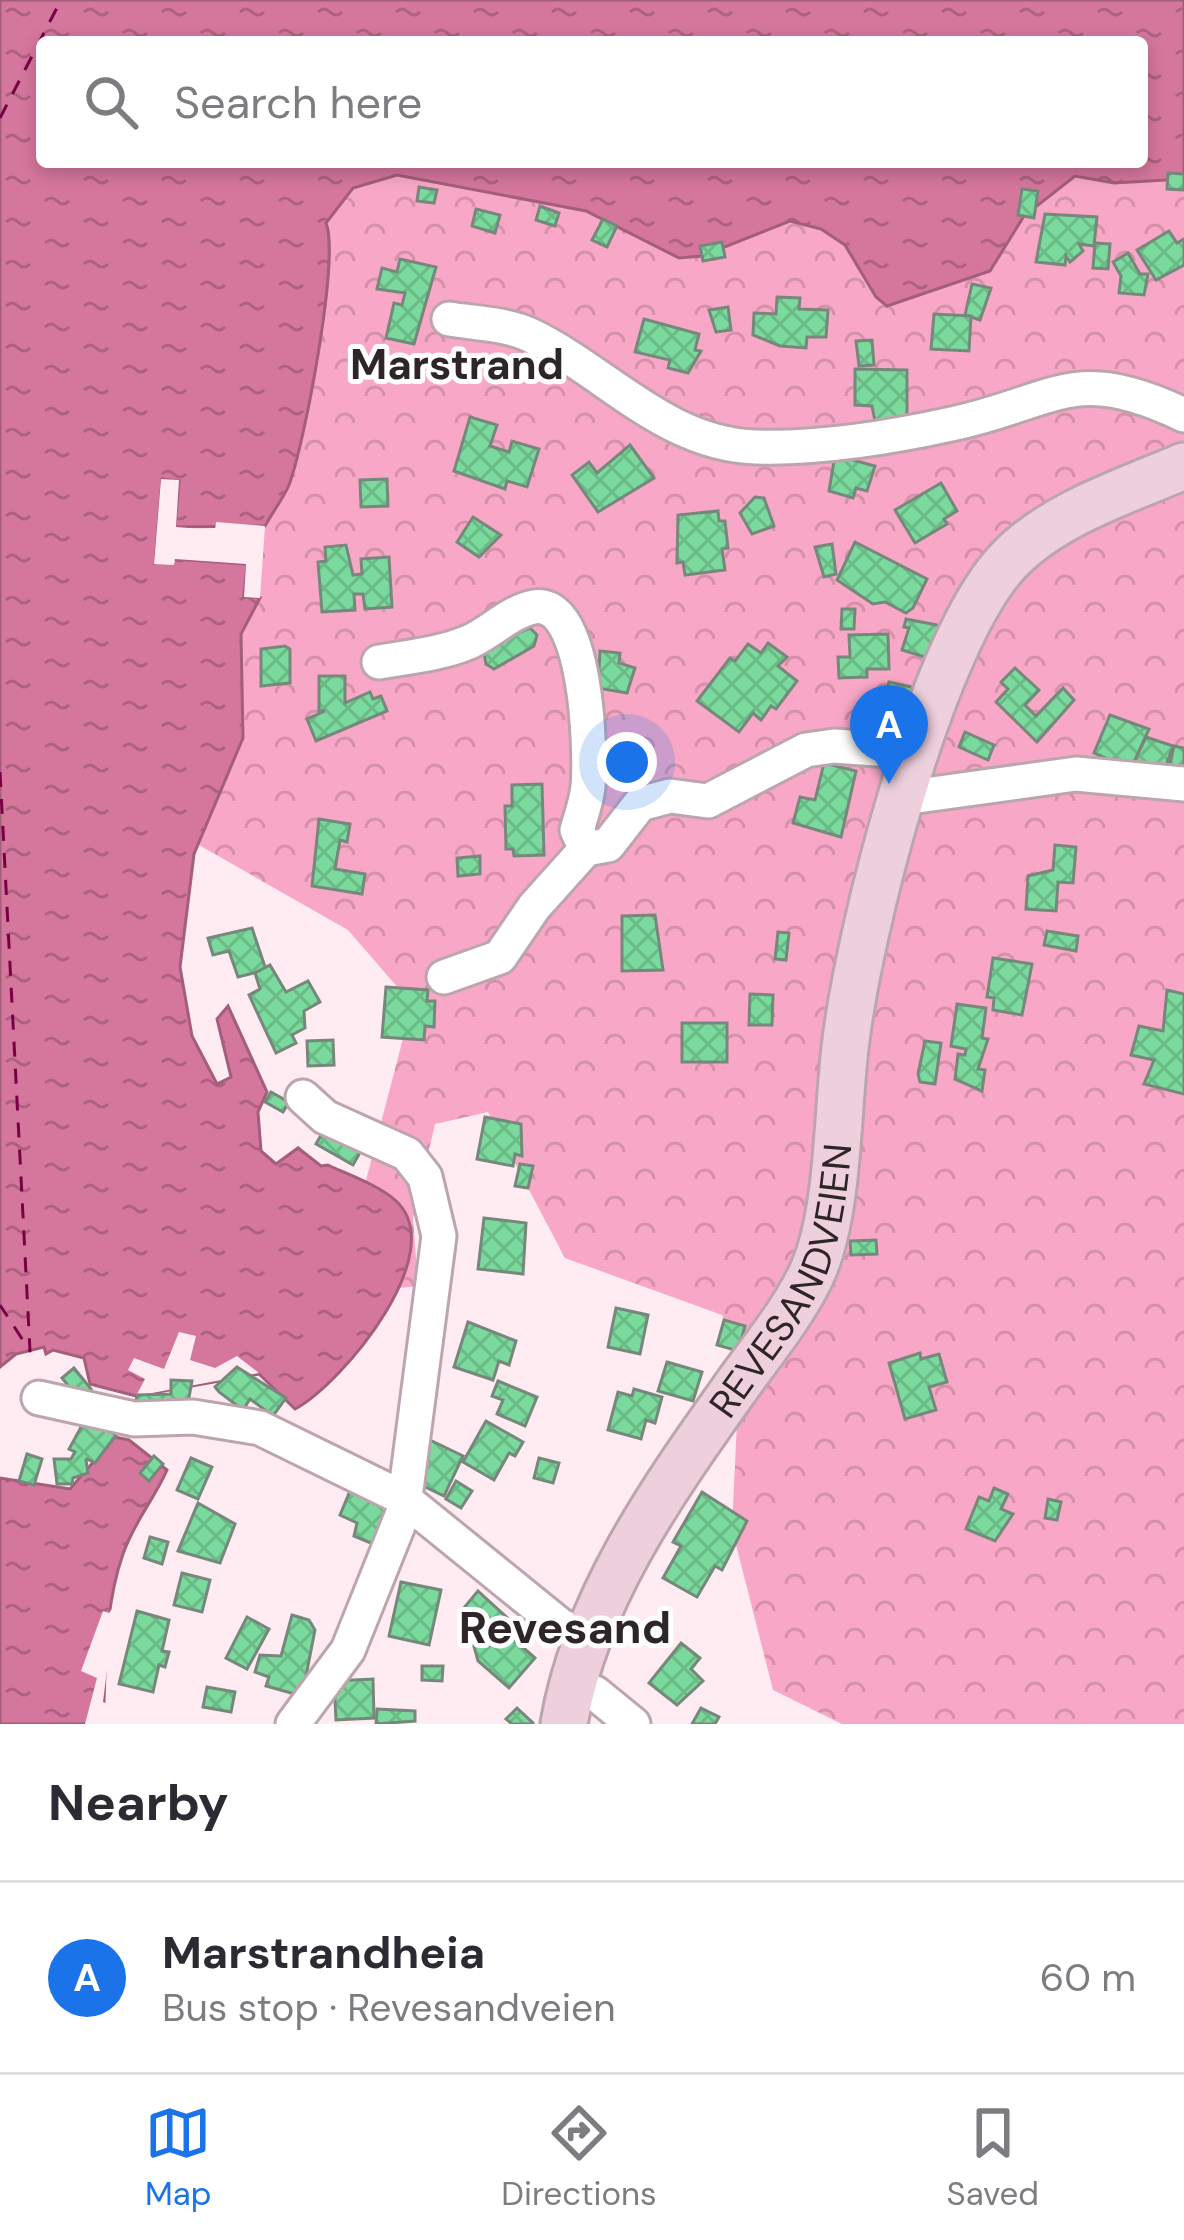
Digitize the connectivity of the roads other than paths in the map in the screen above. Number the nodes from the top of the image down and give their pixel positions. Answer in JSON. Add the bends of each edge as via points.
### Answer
{"nodes":[{"id":1,"x":449,"y":319,"type":"dead end"},
{"id":2,"x":1184,"y":415,"type":"edge"},
{"id":3,"x":1184,"y":466,"type":"edge"},
{"id":4,"x":379,"y":662,"type":"dead end"},
{"id":5,"x":919,"y":752,"type":"junction"},
{"id":6,"x":1184,"y":784,"type":"edge"},
{"id":7,"x":903,"y":798,"type":"junction"},
{"id":8,"x":586,"y":849,"type":"junction"},
{"id":9,"x":444,"y":977,"type":"dead end"},
{"id":10,"x":303,"y":1097,"type":"dead end"},
{"id":11,"x":39,"y":1398,"type":"dead end"},
{"id":12,"x":403,"y":1498,"type":"junction"},
{"id":13,"x":586,"y":1636,"type":"junction"},
{"id":14,"x":568,"y":1705,"type":"edge"},
{"id":15,"x":293,"y":1724,"type":"edge"},
{"id":16,"x":633,"y":1724,"type":"edge"}],
"edges":[{"from":1,"to":2,"type":"street","via":[[527,333],[686,434],[753,447],[959,422],[1071,388],[1110,389]]},
{"from":3,"to":5,"type":"main road","name":"REVESANDVEIEN","via":[[1107,498],[1007,562],[964,629]]},
{"from":4,"to":8,"type":"street","via":[[469,643],[531,607],[566,622],[589,749],[577,830]]},
{"from":5,"to":7,"type":"main road","name":"REVESANDVEIEN"},
{"from":5,"to":8,"type":"street","via":[[806,750],[707,801],[670,796],[640,803],[608,845]]},
{"from":6,"to":7,"type":"street","via":[[1076,774]]},
{"from":7,"to":13,"type":"main road","name":"REVESANDVEIEN","via":[[847,1031],[822,1247],[791,1308],[657,1506]]},
{"from":8,"to":9,"type":"street","via":[[500,957]]},
{"from":10,"to":12,"type":"street","via":[[325,1117],[406,1154],[435,1202],[435,1277]]},
{"from":11,"to":12,"type":"street","via":[[134,1419],[245,1424]]},
{"from":12,"to":13,"type":"street","via":[[561,1626]]},
{"from":12,"to":15,"type":"street","via":[[392,1547],[348,1650]]},
{"from":13,"to":14,"type":"main road","name":"REVESANDVEIEN"},
{"from":14,"to":16,"type":"street","via":[[595,1693]]}]}
